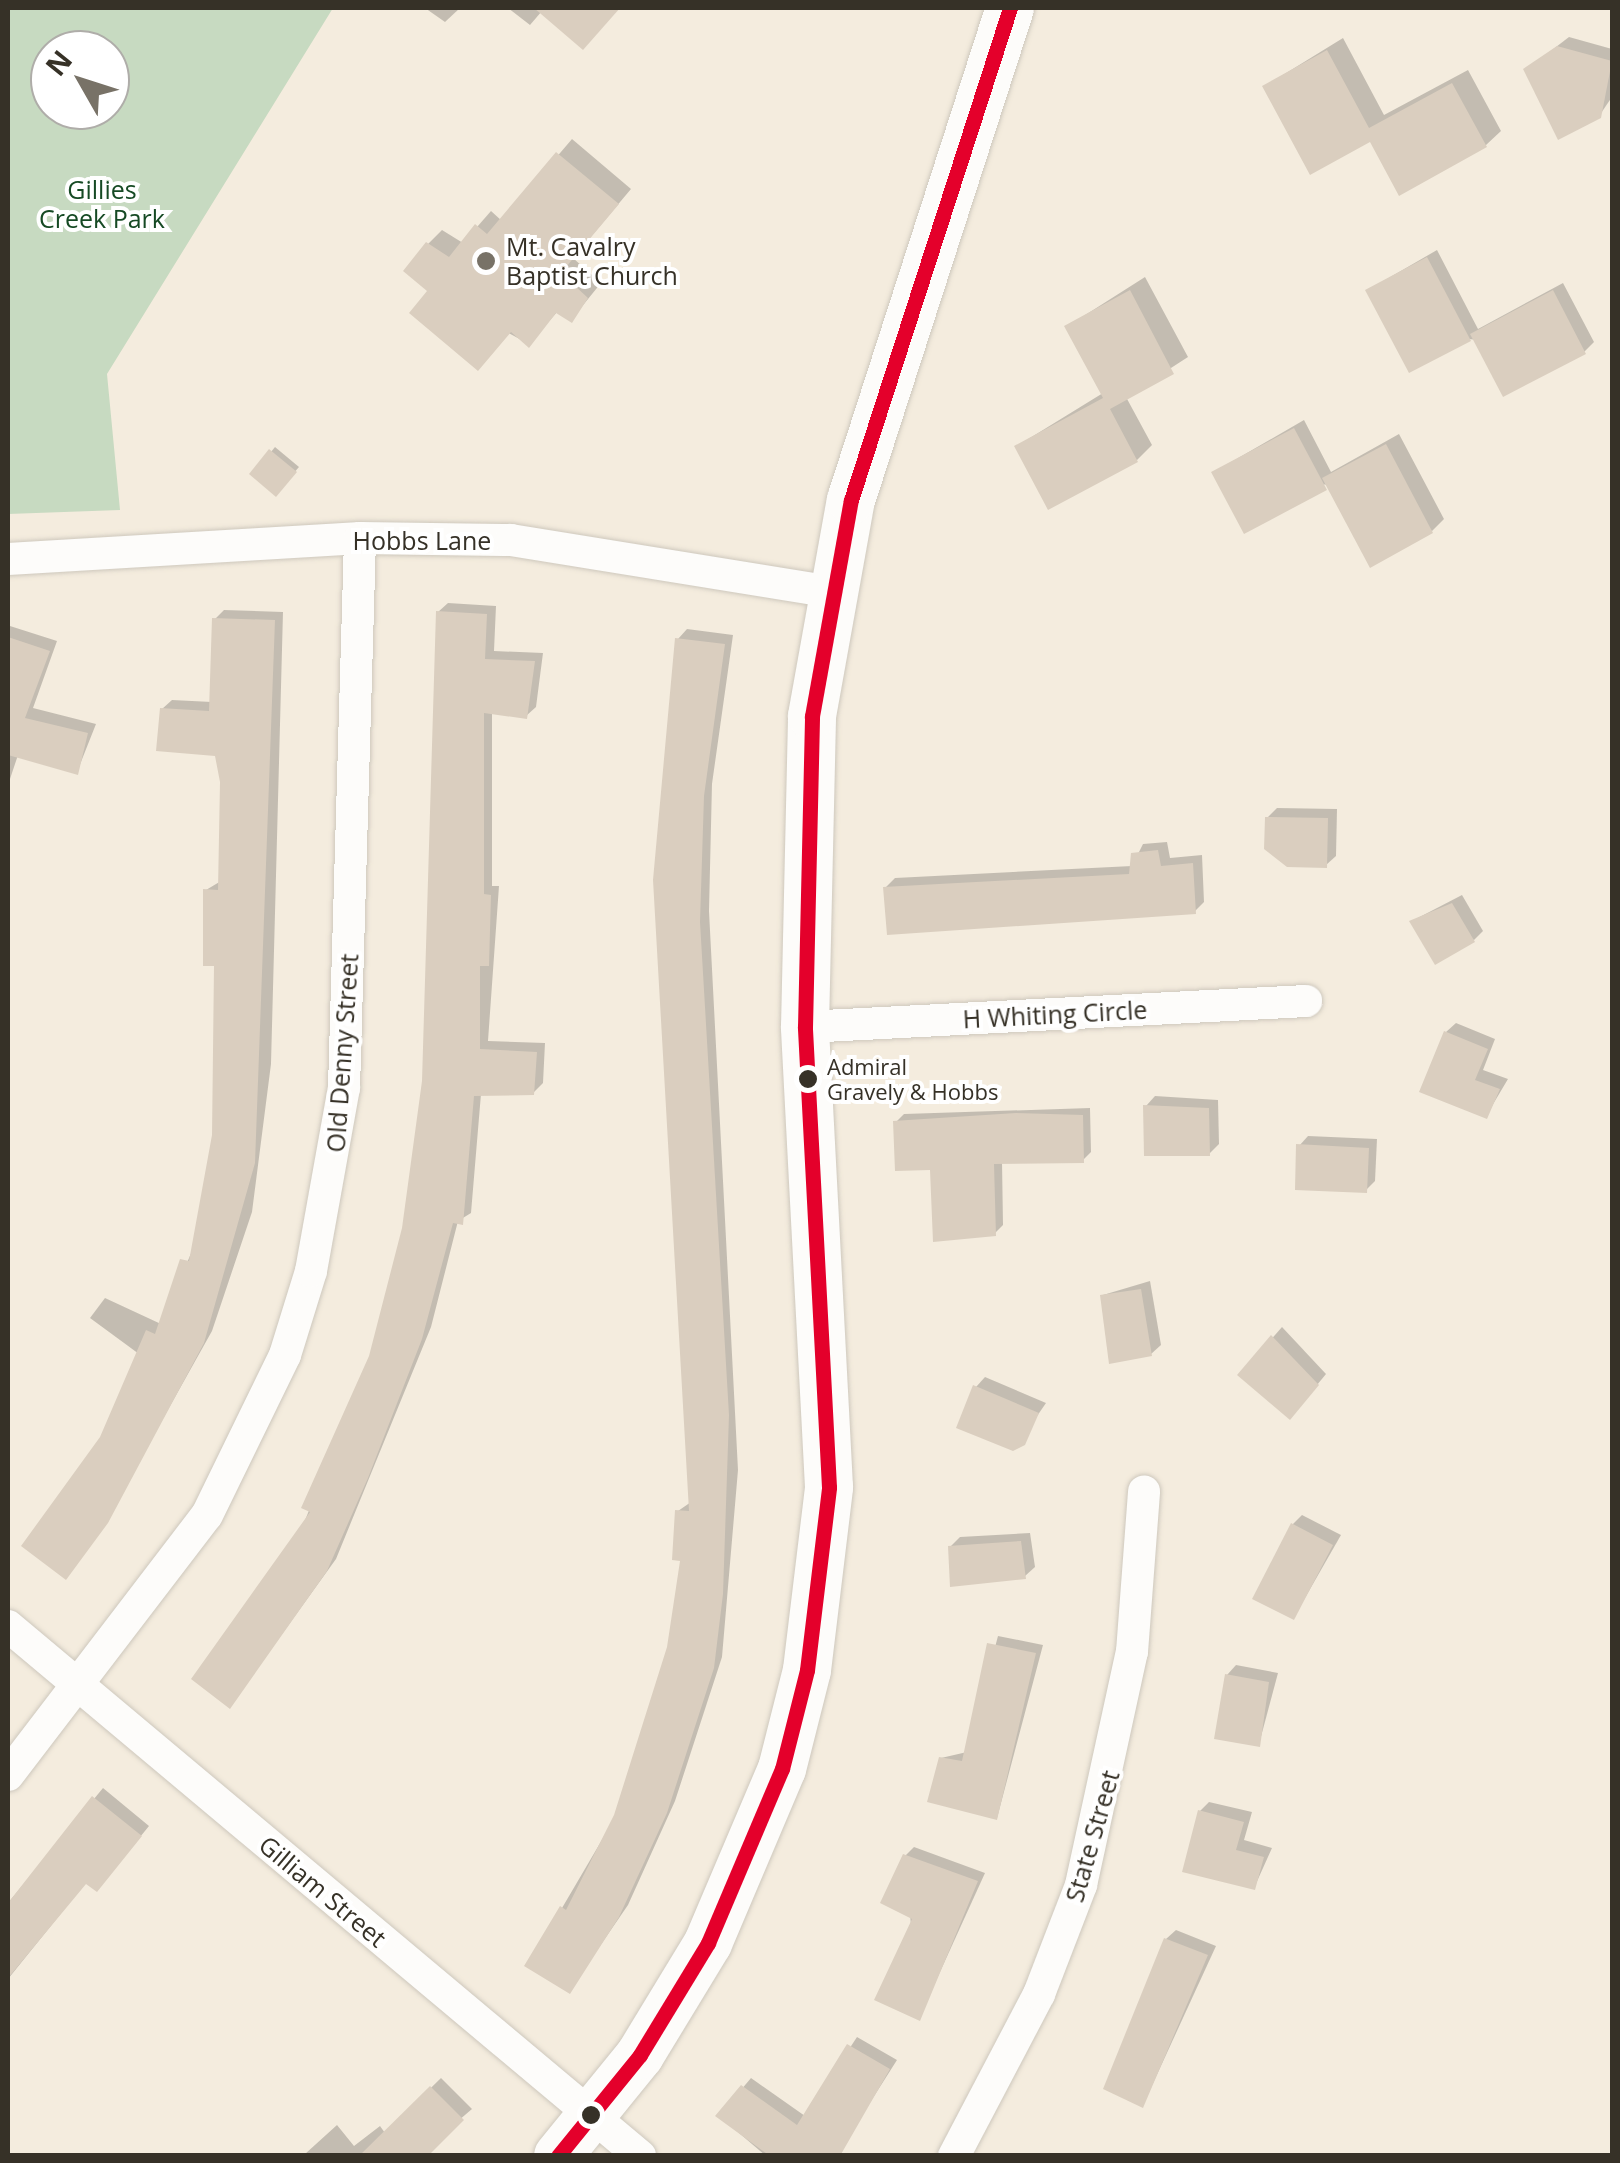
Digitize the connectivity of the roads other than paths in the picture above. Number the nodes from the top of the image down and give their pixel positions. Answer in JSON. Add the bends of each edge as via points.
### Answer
{"nodes":[{"id":1,"x":1010,"y":8,"type":"edge"},
{"id":2,"x":360,"y":538,"type":"junction"},
{"id":3,"x":8,"y":560,"type":"edge"},
{"id":4,"x":832,"y":592,"type":"junction"},
{"id":5,"x":1306,"y":1001,"type":"dead end"},
{"id":6,"x":805,"y":1027,"type":"junction"},
{"id":7,"x":1144,"y":1490,"type":"dead end"},
{"id":8,"x":8,"y":1626,"type":"edge"},
{"id":9,"x":81,"y":1687,"type":"junction"},
{"id":10,"x":8,"y":1775,"type":"edge"},
{"id":11,"x":594,"y":2118,"type":"junction"},
{"id":12,"x":558,"y":2156,"type":"edge"},
{"id":13,"x":640,"y":2156,"type":"edge"},
{"id":14,"x":954,"y":2156,"type":"edge"}],
"edges":[{"from":1,"to":4,"type":"street","via":[[851,500]]},
{"from":2,"to":3,"type":"street","name":"Hobbs Lane"},
{"from":2,"to":4,"type":"street","name":"Hobbs Lane","via":[[511,540]]},
{"from":2,"to":9,"type":"street","name":"Old Denny Street","via":[[344,1088],[311,1271],[285,1355],[206,1515]]},
{"from":4,"to":6,"type":"street","via":[[805,796]]},
{"from":5,"to":6,"type":"street","name":"H Whiting Circle"},
{"from":6,"to":11,"type":"street","via":[[830,1487],[807,1670],[741,1874],[677,1999]]},
{"from":7,"to":14,"type":"street","name":"State Street","via":[[1132,1652],[1086,1868],[1040,1994]]},
{"from":8,"to":9,"type":"street","name":"Gilliam Street"},
{"from":9,"to":10,"type":"street","name":"Old Denny Street"},
{"from":9,"to":11,"type":"street","name":"Gilliam Street"},
{"from":11,"to":12,"type":"street"},
{"from":11,"to":13,"type":"street","name":"Gilliam Street"}]}
